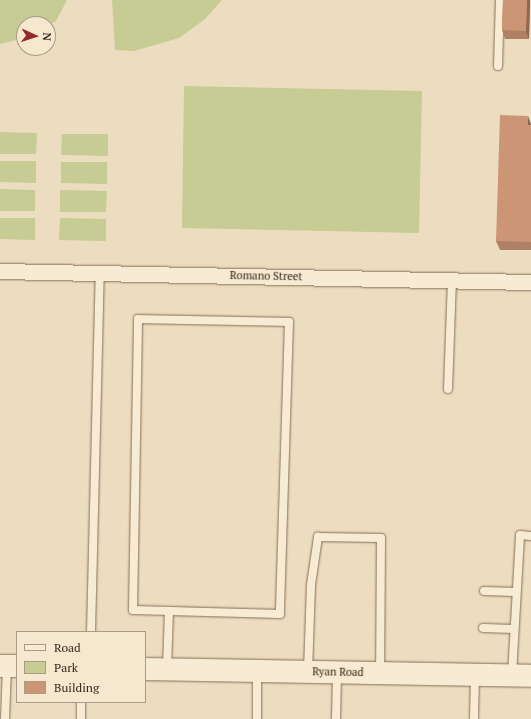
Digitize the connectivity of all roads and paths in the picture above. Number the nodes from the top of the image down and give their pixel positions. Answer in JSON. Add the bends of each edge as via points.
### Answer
{"nodes":[{"id":1,"x":500,"y":0,"type":"edge"},
{"id":2,"x":498,"y":66,"type":"dead end"},
{"id":3,"x":0,"y":271,"type":"edge"},
{"id":4,"x":100,"y":273,"type":"junction"},
{"id":5,"x":452,"y":280,"type":"junction"},
{"id":6,"x":531,"y":282,"type":"edge"},
{"id":7,"x":448,"y":389,"type":"dead end"},
{"id":8,"x":531,"y":536,"type":"edge"},
{"id":9,"x":484,"y":591,"type":"dead end"},
{"id":10,"x":516,"y":592,"type":"junction"},
{"id":11,"x":169,"y":611,"type":"junction"},
{"id":12,"x":483,"y":628,"type":"dead end"},
{"id":13,"x":514,"y":628,"type":"junction"},
{"id":14,"x":91,"y":631,"type":"edge"},
{"id":15,"x":8,"y":666,"type":"edge"},
{"id":16,"x":146,"y":669,"type":"edge"},
{"id":17,"x":167,"y":669,"type":"junction"},
{"id":18,"x":257,"y":671,"type":"junction"},
{"id":19,"x":308,"y":672,"type":"junction"},
{"id":20,"x":337,"y":672,"type":"junction"},
{"id":21,"x":380,"y":673,"type":"junction"},
{"id":22,"x":474,"y":675,"type":"junction"},
{"id":23,"x":521,"y":676,"type":"edge"},
{"id":24,"x":81,"y":703,"type":"edge"},
{"id":25,"x":5,"y":719,"type":"edge"},
{"id":26,"x":81,"y":719,"type":"edge"},
{"id":27,"x":257,"y":719,"type":"edge"},
{"id":28,"x":336,"y":719,"type":"edge"},
{"id":29,"x":474,"y":719,"type":"edge"}],
"edges":[{"from":1,"to":2,"type":"lane"},
{"from":3,"to":4,"type":"street","name":"Romano Street"},
{"from":4,"to":5,"type":"street","name":"Romano Street"},
{"from":4,"to":14,"type":"lane"},
{"from":5,"to":6,"type":"street","name":"Romano Street"},
{"from":5,"to":7,"type":"lane"},
{"from":8,"to":10,"type":"lane","via":[[520,535]]},
{"from":9,"to":10,"type":"lane"},
{"from":10,"to":13,"type":"lane"},
{"from":11,"to":11,"type":"lane","via":[[280,614],[289,322],[138,319],[133,610]]},
{"from":11,"to":17,"type":"lane"},
{"from":12,"to":13,"type":"lane"},
{"from":13,"to":23,"type":"lane"},
{"from":15,"to":25,"type":"lane"},
{"from":16,"to":17,"type":"main road","name":"Ryan Road"},
{"from":17,"to":18,"type":"main road","name":"Ryan Road"},
{"from":18,"to":19,"type":"main road","name":"Ryan Road"},
{"from":18,"to":27,"type":"lane"},
{"from":19,"to":20,"type":"main road","name":"Ryan Road"},
{"from":19,"to":21,"type":"lane","via":[[311,585],[318,537],[381,538]]},
{"from":20,"to":21,"type":"main road","name":"Ryan Road"},
{"from":20,"to":28,"type":"lane"},
{"from":21,"to":22,"type":"main road","name":"Ryan Road"},
{"from":22,"to":23,"type":"main road","name":"Ryan Road"},
{"from":22,"to":29,"type":"lane"},
{"from":24,"to":26,"type":"lane"}]}
